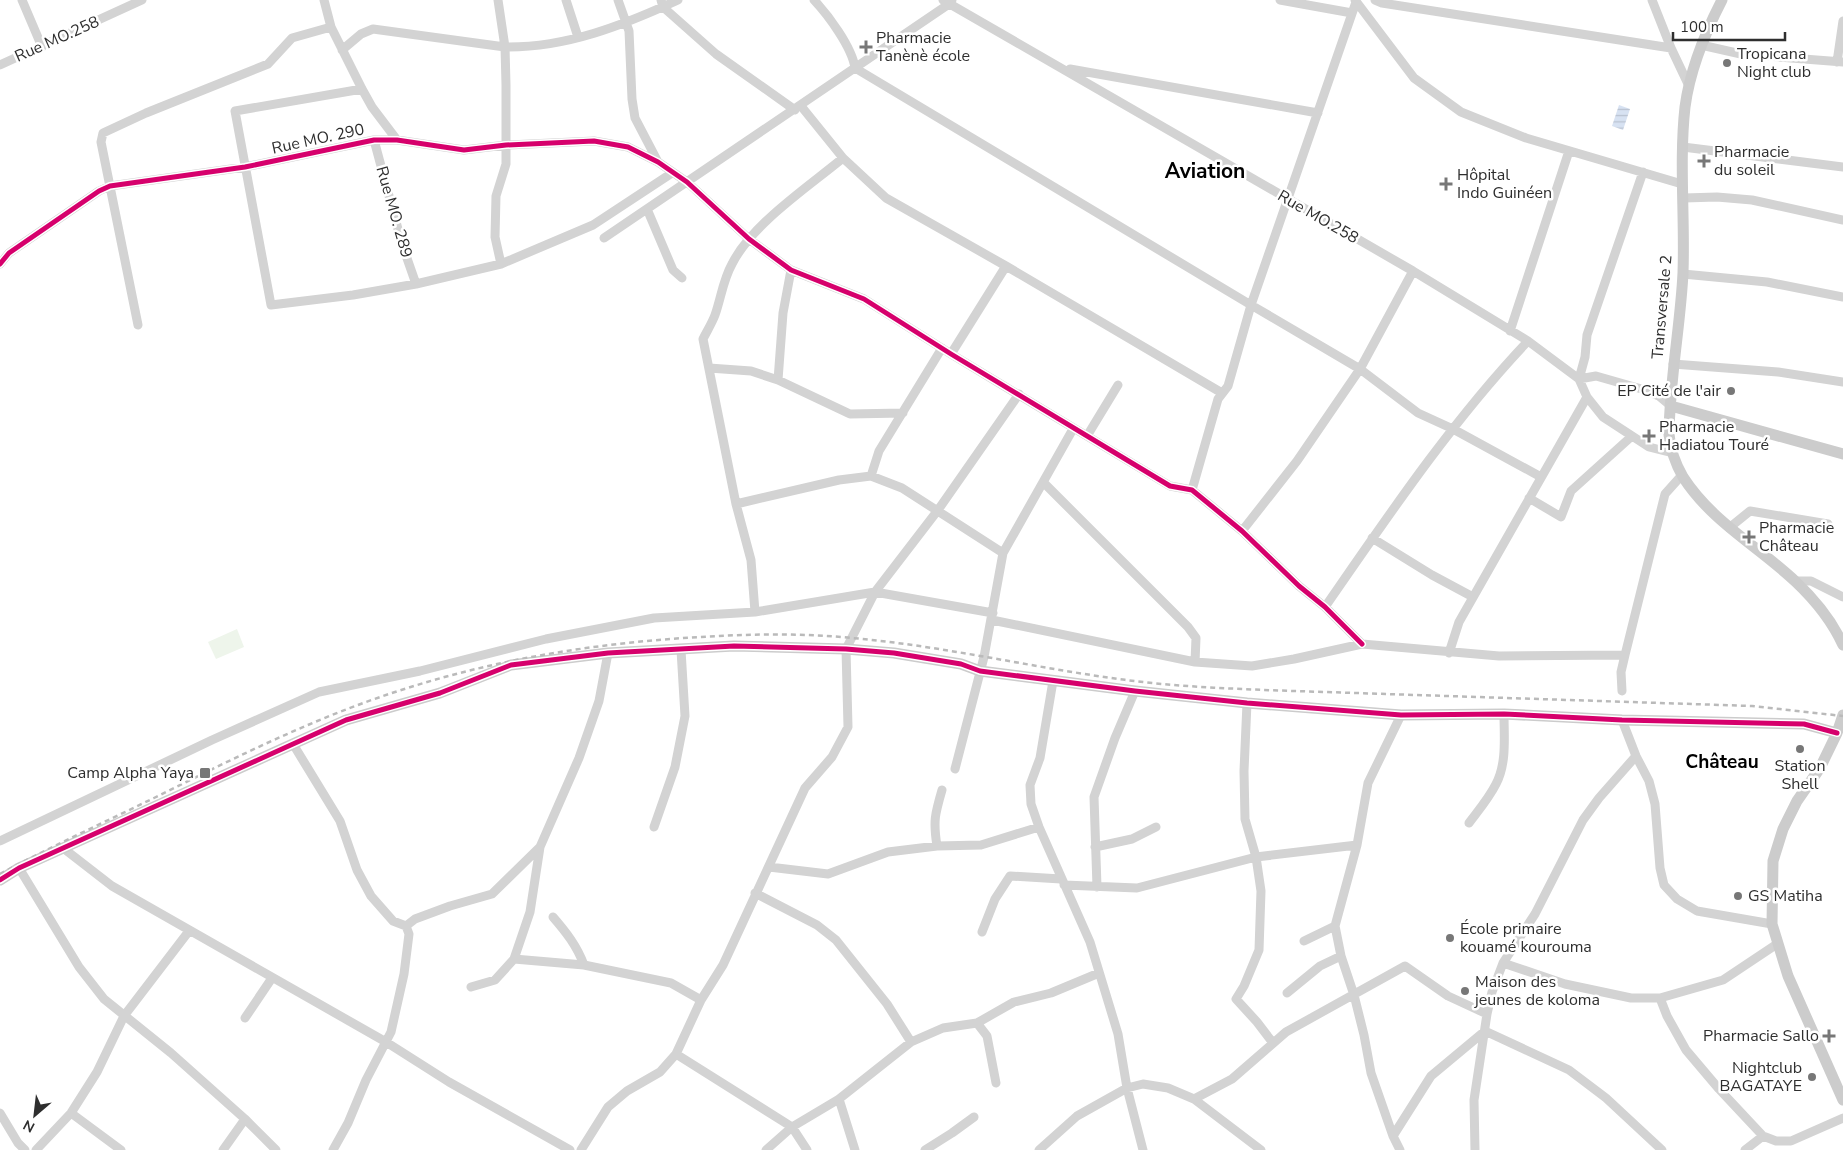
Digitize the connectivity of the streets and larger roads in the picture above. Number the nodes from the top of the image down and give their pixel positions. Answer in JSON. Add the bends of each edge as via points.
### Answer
{"nodes":[{"id":1,"x":22,"y":0,"type":"edge"},
{"id":2,"x":142,"y":0,"type":"edge"},
{"id":3,"x":324,"y":0,"type":"edge"},
{"id":4,"x":498,"y":0,"type":"edge"},
{"id":5,"x":566,"y":0,"type":"edge"},
{"id":6,"x":618,"y":0,"type":"edge"},
{"id":7,"x":678,"y":0,"type":"edge"},
{"id":8,"x":814,"y":0,"type":"edge"},
{"id":9,"x":1280,"y":0,"type":"edge"},
{"id":10,"x":1375,"y":0,"type":"edge"},
{"id":11,"x":1652,"y":0,"type":"edge"},
{"id":12,"x":1722,"y":0,"type":"edge"},
{"id":13,"x":948,"y":1,"type":"edge"},
{"id":14,"x":1356,"y":1,"type":"edge"},
{"id":15,"x":662,"y":3,"type":"edge"},
{"id":16,"x":1352,"y":13,"type":"junction"},
{"id":17,"x":1843,"y":21,"type":"edge"},
{"id":18,"x":626,"y":23,"type":"junction"},
{"id":19,"x":331,"y":27,"type":"junction"},
{"id":20,"x":578,"y":37,"type":"junction"},
{"id":21,"x":1701,"y":45,"type":"junction"},
{"id":22,"x":42,"y":47,"type":"junction"},
{"id":23,"x":505,"y":47,"type":"junction"},
{"id":24,"x":1671,"y":48,"type":"junction"},
{"id":25,"x":342,"y":50,"type":"junction"},
{"id":26,"x":1840,"y":62,"type":"edge"},
{"id":27,"x":0,"y":65,"type":"edge"},
{"id":28,"x":1061,"y":67,"type":"junction"},
{"id":29,"x":855,"y":68,"type":"junction"},
{"id":30,"x":1689,"y":86,"type":"junction"},
{"id":31,"x":362,"y":89,"type":"junction"},
{"id":32,"x":798,"y":108,"type":"junction"},
{"id":33,"x":1318,"y":114,"type":"junction"},
{"id":34,"x":374,"y":140,"type":"junction"},
{"id":35,"x":397,"y":140,"type":"junction"},
{"id":36,"x":506,"y":145,"type":"junction"},
{"id":37,"x":1683,"y":147,"type":"junction"},
{"id":38,"x":1569,"y":151,"type":"junction"},
{"id":39,"x":843,"y":158,"type":"junction"},
{"id":40,"x":658,"y":162,"type":"junction"},
{"id":41,"x":245,"y":167,"type":"junction"},
{"id":42,"x":1843,"y":167,"type":"edge"},
{"id":43,"x":1643,"y":172,"type":"junction"},
{"id":44,"x":672,"y":173,"type":"junction"},
{"id":45,"x":687,"y":182,"type":"junction"},
{"id":46,"x":1682,"y":184,"type":"junction"},
{"id":47,"x":110,"y":186,"type":"junction"},
{"id":48,"x":1684,"y":198,"type":"junction"},
{"id":49,"x":1288,"y":200,"type":"junction"},
{"id":50,"x":647,"y":209,"type":"junction"},
{"id":51,"x":1843,"y":220,"type":"edge"},
{"id":52,"x":604,"y":238,"type":"dead end"},
{"id":53,"x":749,"y":239,"type":"junction"},
{"id":54,"x":0,"y":264,"type":"edge"},
{"id":55,"x":501,"y":264,"type":"junction"},
{"id":56,"x":1006,"y":266,"type":"junction"},
{"id":57,"x":792,"y":270,"type":"junction"},
{"id":58,"x":1413,"y":271,"type":"junction"},
{"id":59,"x":1683,"y":274,"type":"junction"},
{"id":60,"x":682,"y":278,"type":"dead end"},
{"id":61,"x":416,"y":284,"type":"junction"},
{"id":62,"x":1843,"y":297,"type":"edge"},
{"id":63,"x":1251,"y":305,"type":"junction"},
{"id":64,"x":138,"y":325,"type":"dead end"},
{"id":65,"x":1510,"y":331,"type":"junction"},
{"id":66,"x":1528,"y":341,"type":"junction"},
{"id":67,"x":942,"y":348,"type":"junction"},
{"id":68,"x":951,"y":354,"type":"junction"},
{"id":69,"x":1673,"y":364,"type":"junction"},
{"id":70,"x":709,"y":368,"type":"junction"},
{"id":71,"x":1360,"y":369,"type":"junction"},
{"id":72,"x":1579,"y":379,"type":"junction"},
{"id":73,"x":778,"y":380,"type":"junction"},
{"id":74,"x":1843,"y":382,"type":"edge"},
{"id":75,"x":1118,"y":385,"type":"dead end"},
{"id":76,"x":1222,"y":393,"type":"junction"},
{"id":77,"x":1019,"y":394,"type":"junction"},
{"id":78,"x":1587,"y":397,"type":"junction"},
{"id":79,"x":1671,"y":406,"type":"junction"},
{"id":80,"x":902,"y":413,"type":"junction"},
{"id":81,"x":1073,"y":429,"type":"junction"},
{"id":82,"x":1453,"y":429,"type":"junction"},
{"id":83,"x":1087,"y":436,"type":"junction"},
{"id":84,"x":1632,"y":436,"type":"junction"},
{"id":85,"x":1673,"y":453,"type":"junction"},
{"id":86,"x":1843,"y":454,"type":"edge"},
{"id":87,"x":1682,"y":475,"type":"junction"},
{"id":88,"x":871,"y":476,"type":"junction"},
{"id":89,"x":1541,"y":477,"type":"junction"},
{"id":90,"x":1044,"y":483,"type":"junction"},
{"id":91,"x":1192,"y":490,"type":"junction"},
{"id":92,"x":1529,"y":498,"type":"junction"},
{"id":93,"x":736,"y":504,"type":"junction"},
{"id":94,"x":938,"y":510,"type":"junction"},
{"id":95,"x":1828,"y":524,"type":"dead end"},
{"id":96,"x":1729,"y":528,"type":"junction"},
{"id":97,"x":1242,"y":531,"type":"junction"},
{"id":98,"x":1372,"y":538,"type":"junction"},
{"id":99,"x":1003,"y":553,"type":"junction"},
{"id":100,"x":1796,"y":581,"type":"junction"},
{"id":101,"x":875,"y":592,"type":"junction"},
{"id":102,"x":1473,"y":597,"type":"junction"},
{"id":103,"x":1843,"y":597,"type":"edge"},
{"id":104,"x":1325,"y":607,"type":"junction"},
{"id":105,"x":755,"y":612,"type":"junction"},
{"id":106,"x":993,"y":617,"type":"junction"},
{"id":107,"x":1362,"y":644,"type":"junction"},
{"id":108,"x":1843,"y":645,"type":"edge"},
{"id":109,"x":846,"y":649,"type":"junction"},
{"id":110,"x":681,"y":650,"type":"junction"},
{"id":111,"x":608,"y":653,"type":"junction"},
{"id":112,"x":1449,"y":653,"type":"junction"},
{"id":113,"x":1625,"y":655,"type":"junction"},
{"id":114,"x":1195,"y":662,"type":"junction"},
{"id":115,"x":980,"y":671,"type":"junction"},
{"id":116,"x":1053,"y":681,"type":"junction"},
{"id":117,"x":1135,"y":691,"type":"junction"},
{"id":118,"x":1622,"y":691,"type":"dead end"},
{"id":119,"x":1247,"y":703,"type":"junction"},
{"id":120,"x":1504,"y":714,"type":"junction"},
{"id":121,"x":1401,"y":715,"type":"junction"},
{"id":122,"x":1622,"y":720,"type":"junction"},
{"id":123,"x":1841,"y":723,"type":"edge"},
{"id":124,"x":293,"y":744,"type":"junction"},
{"id":125,"x":1636,"y":756,"type":"junction"},
{"id":126,"x":955,"y":769,"type":"dead end"},
{"id":127,"x":942,"y":790,"type":"dead end"},
{"id":128,"x":1469,"y":824,"type":"dead end"},
{"id":129,"x":654,"y":827,"type":"dead end"},
{"id":130,"x":1039,"y":827,"type":"junction"},
{"id":131,"x":1156,"y":827,"type":"dead end"},
{"id":132,"x":0,"y":841,"type":"edge"},
{"id":133,"x":1357,"y":845,"type":"junction"},
{"id":134,"x":937,"y":846,"type":"junction"},
{"id":135,"x":540,"y":847,"type":"junction"},
{"id":136,"x":1095,"y":847,"type":"junction"},
{"id":137,"x":63,"y":848,"type":"junction"},
{"id":138,"x":1256,"y":857,"type":"junction"},
{"id":139,"x":769,"y":867,"type":"junction"},
{"id":140,"x":19,"y":868,"type":"junction"},
{"id":141,"x":0,"y":880,"type":"edge"},
{"id":142,"x":1063,"y":882,"type":"junction"},
{"id":143,"x":1097,"y":887,"type":"junction"},
{"id":144,"x":756,"y":893,"type":"junction"},
{"id":145,"x":553,"y":917,"type":"dead end"},
{"id":146,"x":1772,"y":924,"type":"junction"},
{"id":147,"x":406,"y":926,"type":"junction"},
{"id":148,"x":1335,"y":926,"type":"junction"},
{"id":149,"x":189,"y":931,"type":"junction"},
{"id":150,"x":982,"y":932,"type":"dead end"},
{"id":151,"x":1304,"y":941,"type":"dead end"},
{"id":152,"x":1777,"y":944,"type":"junction"},
{"id":153,"x":1341,"y":956,"type":"junction"},
{"id":154,"x":514,"y":959,"type":"junction"},
{"id":155,"x":1503,"y":963,"type":"junction"},
{"id":156,"x":584,"y":965,"type":"junction"},
{"id":157,"x":1099,"y":973,"type":"junction"},
{"id":158,"x":272,"y":978,"type":"junction"},
{"id":159,"x":471,"y":987,"type":"dead end"},
{"id":160,"x":1287,"y":993,"type":"dead end"},
{"id":161,"x":1354,"y":995,"type":"junction"},
{"id":162,"x":1660,"y":998,"type":"junction"},
{"id":163,"x":701,"y":1000,"type":"junction"},
{"id":164,"x":1486,"y":1014,"type":"junction"},
{"id":165,"x":124,"y":1016,"type":"junction"},
{"id":166,"x":246,"y":1018,"type":"dead end"},
{"id":167,"x":977,"y":1023,"type":"junction"},
{"id":168,"x":1485,"y":1031,"type":"junction"},
{"id":169,"x":386,"y":1042,"type":"junction"},
{"id":170,"x":911,"y":1042,"type":"junction"},
{"id":171,"x":1273,"y":1043,"type":"junction"},
{"id":172,"x":676,"y":1054,"type":"junction"},
{"id":173,"x":996,"y":1083,"type":"dead end"},
{"id":174,"x":1128,"y":1088,"type":"junction"},
{"id":175,"x":1194,"y":1098,"type":"junction"},
{"id":176,"x":839,"y":1099,"type":"junction"},
{"id":177,"x":1843,"y":1100,"type":"edge"},
{"id":178,"x":0,"y":1113,"type":"edge"},
{"id":179,"x":71,"y":1113,"type":"junction"},
{"id":180,"x":974,"y":1117,"type":"dead end"},
{"id":181,"x":1843,"y":1118,"type":"edge"},
{"id":182,"x":245,"y":1120,"type":"junction"},
{"id":183,"x":792,"y":1127,"type":"junction"},
{"id":184,"x":1394,"y":1136,"type":"junction"},
{"id":185,"x":1763,"y":1136,"type":"junction"},
{"id":186,"x":25,"y":1150,"type":"edge"},
{"id":187,"x":36,"y":1150,"type":"edge"},
{"id":188,"x":120,"y":1150,"type":"edge"},
{"id":189,"x":223,"y":1150,"type":"edge"},
{"id":190,"x":276,"y":1150,"type":"edge"},
{"id":191,"x":333,"y":1150,"type":"edge"},
{"id":192,"x":570,"y":1150,"type":"edge"},
{"id":193,"x":581,"y":1150,"type":"edge"},
{"id":194,"x":766,"y":1150,"type":"edge"},
{"id":195,"x":807,"y":1150,"type":"edge"},
{"id":196,"x":855,"y":1150,"type":"edge"},
{"id":197,"x":925,"y":1150,"type":"edge"},
{"id":198,"x":1040,"y":1150,"type":"edge"},
{"id":199,"x":1143,"y":1150,"type":"edge"},
{"id":200,"x":1261,"y":1150,"type":"edge"},
{"id":201,"x":1400,"y":1150,"type":"edge"},
{"id":202,"x":1475,"y":1150,"type":"edge"},
{"id":203,"x":1662,"y":1150,"type":"edge"},
{"id":204,"x":1745,"y":1150,"type":"edge"}],
"edges":[{"from":1,"to":22,"type":"street"},
{"from":2,"to":22,"type":"street","name":"Rue MO.258"},
{"from":3,"to":19,"type":"street"},
{"from":4,"to":23,"type":"street"},
{"from":5,"to":20,"type":"street"},
{"from":6,"to":18,"type":"street"},
{"from":7,"to":15,"type":"street"},
{"from":8,"to":29,"type":"street","via":[[854,58]]},
{"from":9,"to":16,"type":"street"},
{"from":10,"to":24,"type":"street"},
{"from":11,"to":24,"type":"street"},
{"from":12,"to":21,"type":"street","name":"Transversale 2"},
{"from":13,"to":28,"type":"street","name":"Rue MO.258"},
{"from":13,"to":29,"type":"street"},
{"from":14,"to":16,"type":"street"},
{"from":14,"to":38,"type":"street","via":[[1414,78],[1461,112]]},
{"from":15,"to":18,"type":"street"},
{"from":15,"to":32,"type":"street","via":[[716,54]]},
{"from":16,"to":33,"type":"street"},
{"from":17,"to":26,"type":"street"},
{"from":18,"to":20,"type":"street"},
{"from":18,"to":40,"type":"street","via":[[635,118]]},
{"from":19,"to":25,"type":"street"},
{"from":19,"to":47,"type":"street","via":[[292,38],[268,64],[103,133],[100,142]]},
{"from":20,"to":23,"type":"street"},
{"from":21,"to":26,"type":"street","via":[[1741,54]]},
{"from":21,"to":30,"type":"street","name":"Transversale 2"},
{"from":22,"to":27,"type":"street","name":"Rue MO.258"},
{"from":23,"to":25,"type":"street","via":[[373,29],[361,34]]},
{"from":23,"to":36,"type":"street"},
{"from":24,"to":30,"type":"street"},
{"from":25,"to":31,"type":"street"},
{"from":28,"to":33,"type":"street"},
{"from":28,"to":49,"type":"street","name":"Rue MO.258"},
{"from":29,"to":32,"type":"street"},
{"from":29,"to":63,"type":"street"},
{"from":30,"to":37,"type":"street","name":"Transversale 2"},
{"from":31,"to":35,"type":"street"},
{"from":31,"to":41,"type":"street","via":[[235,111]]},
{"from":32,"to":39,"type":"street"},
{"from":32,"to":45,"type":"street"},
{"from":33,"to":49,"type":"street"},
{"from":34,"to":35,"type":"street","name":"Rue MO. 290"},
{"from":34,"to":41,"type":"street","name":"Rue MO. 290"},
{"from":34,"to":61,"type":"street","name":"Rue MO. 289"},
{"from":35,"to":36,"type":"street","name":"Rue MO. 290","via":[[464,150]]},
{"from":36,"to":40,"type":"street","name":"Rue MO. 290","via":[[594,141],[628,147]]},
{"from":36,"to":55,"type":"street","via":[[506,164],[496,196],[496,237]]},
{"from":37,"to":42,"type":"street"},
{"from":37,"to":46,"type":"street","name":"Transversale 2"},
{"from":38,"to":43,"type":"street"},
{"from":38,"to":65,"type":"street"},
{"from":39,"to":53,"type":"street"},
{"from":39,"to":56,"type":"street","via":[[886,198]]},
{"from":40,"to":44,"type":"street","name":"Rue MO. 290"},
{"from":41,"to":47,"type":"street","name":"Rue MO. 290"},
{"from":41,"to":61,"type":"street","via":[[271,305]]},
{"from":43,"to":46,"type":"street"},
{"from":43,"to":72,"type":"street","via":[[1587,335]]},
{"from":44,"to":45,"type":"street","name":"Rue MO. 290"},
{"from":44,"to":55,"type":"street","via":[[593,225]]},
{"from":45,"to":50,"type":"street"},
{"from":45,"to":53,"type":"street","name":"Rue MO. 290"},
{"from":46,"to":48,"type":"street","name":"Transversale 2"},
{"from":47,"to":54,"type":"street","name":"Rue MO. 290","via":[[18,248]]},
{"from":47,"to":64,"type":"street"},
{"from":48,"to":51,"type":"street","via":[[1752,200]]},
{"from":48,"to":59,"type":"street","name":"Transversale 2"},
{"from":49,"to":58,"type":"street","name":"Rue MO.258"},
{"from":49,"to":63,"type":"street"},
{"from":50,"to":52,"type":"street"},
{"from":50,"to":60,"type":"street","via":[[673,270]]},
{"from":53,"to":57,"type":"street","name":"Rue MO. 290"},
{"from":53,"to":70,"type":"street","via":[[729,268],[715,316],[703,339]]},
{"from":55,"to":61,"type":"street"},
{"from":56,"to":68,"type":"street"},
{"from":56,"to":76,"type":"street"},
{"from":57,"to":67,"type":"street","name":"Rue MO. 290","via":[[864,299]]},
{"from":57,"to":73,"type":"street","via":[[783,313]]},
{"from":58,"to":65,"type":"street","name":"Rue MO.258"},
{"from":58,"to":71,"type":"street"},
{"from":59,"to":62,"type":"street","via":[[1768,282]]},
{"from":59,"to":69,"type":"street","name":"Transversale 2"},
{"from":63,"to":71,"type":"street"},
{"from":63,"to":76,"type":"street","via":[[1228,386]]},
{"from":65,"to":66,"type":"street","name":"Rue MO.258"},
{"from":66,"to":72,"type":"street","name":"Rue MO.258"},
{"from":66,"to":82,"type":"street","via":[[1494,376]]},
{"from":67,"to":68,"type":"street","name":"Rue MO. 290"},
{"from":67,"to":80,"type":"street"},
{"from":68,"to":77,"type":"street","name":"Rue MO. 290"},
{"from":69,"to":74,"type":"street","via":[[1778,372]]},
{"from":69,"to":79,"type":"street","name":"Transversale 2"},
{"from":70,"to":73,"type":"street","via":[[751,371]]},
{"from":70,"to":93,"type":"street"},
{"from":71,"to":82,"type":"street","via":[[1418,413]]},
{"from":71,"to":97,"type":"street","via":[[1297,461]]},
{"from":72,"to":78,"type":"street","name":"Rue MO.258"},
{"from":72,"to":79,"type":"street","via":[[1596,376],[1645,390]]},
{"from":73,"to":80,"type":"street","via":[[850,414]]},
{"from":75,"to":83,"type":"street"},
{"from":76,"to":91,"type":"street"},
{"from":77,"to":81,"type":"street","name":"Rue MO. 290"},
{"from":77,"to":94,"type":"street"},
{"from":78,"to":84,"type":"street","name":"Rue MO.258","via":[[1603,417]]},
{"from":78,"to":89,"type":"street"},
{"from":79,"to":85,"type":"street","name":"Transversale 2","via":[[1669,435]]},
{"from":79,"to":86,"type":"street"},
{"from":80,"to":88,"type":"street","via":[[879,451]]},
{"from":81,"to":83,"type":"street","name":"Rue MO. 290"},
{"from":81,"to":90,"type":"street"},
{"from":82,"to":89,"type":"street"},
{"from":82,"to":98,"type":"street"},
{"from":83,"to":91,"type":"street","name":"Rue MO. 290","via":[[1170,486]]},
{"from":84,"to":85,"type":"street","name":"Rue MO.258","via":[[1649,447]]},
{"from":84,"to":92,"type":"street","via":[[1571,491],[1561,517]]},
{"from":85,"to":87,"type":"street","name":"Transversale 2"},
{"from":87,"to":96,"type":"street","name":"Transversale 2","via":[[1700,501]]},
{"from":87,"to":113,"type":"street","via":[[1665,494]]},
{"from":88,"to":93,"type":"street","via":[[839,480]]},
{"from":88,"to":94,"type":"street","via":[[902,488]]},
{"from":89,"to":92,"type":"street"},
{"from":90,"to":99,"type":"street"},
{"from":90,"to":114,"type":"street","via":[[1188,627],[1196,638]]},
{"from":91,"to":97,"type":"street"},
{"from":92,"to":102,"type":"street"},
{"from":93,"to":105,"type":"street","via":[[751,560]]},
{"from":94,"to":99,"type":"street"},
{"from":94,"to":101,"type":"street"},
{"from":95,"to":96,"type":"street","via":[[1750,511]]},
{"from":96,"to":100,"type":"street","name":"Transversale 2"},
{"from":97,"to":104,"type":"street","via":[[1298,586]]},
{"from":98,"to":102,"type":"street"},
{"from":98,"to":104,"type":"street"},
{"from":99,"to":106,"type":"street"},
{"from":100,"to":103,"type":"street","via":[[1811,581]]},
{"from":100,"to":108,"type":"street","name":"Transversale 2","via":[[1818,606]]},
{"from":101,"to":105,"type":"street"},
{"from":101,"to":106,"type":"street"},
{"from":101,"to":109,"type":"street"},
{"from":102,"to":112,"type":"street"},
{"from":104,"to":107,"type":"street"},
{"from":105,"to":132,"type":"street","via":[[654,618],[546,639],[420,671],[319,692]]},
{"from":106,"to":114,"type":"street"},
{"from":106,"to":115,"type":"street"},
{"from":107,"to":112,"type":"street"},
{"from":107,"to":114,"type":"street","via":[[1252,666]]},
{"from":109,"to":110,"type":"street","via":[[734,646]]},
{"from":109,"to":115,"type":"street","via":[[961,664]]},
{"from":109,"to":139,"type":"street","via":[[848,727],[832,757],[805,788]]},
{"from":110,"to":111,"type":"street"},
{"from":110,"to":129,"type":"street","via":[[685,716],[675,767]]},
{"from":111,"to":124,"type":"street","via":[[511,665],[440,693],[346,720]]},
{"from":111,"to":135,"type":"street","via":[[599,701],[588,734]]},
{"from":112,"to":113,"type":"street"},
{"from":113,"to":118,"type":"street","via":[[1621,672]]},
{"from":115,"to":116,"type":"street"},
{"from":115,"to":126,"type":"street"},
{"from":116,"to":117,"type":"street"},
{"from":116,"to":130,"type":"street","via":[[1040,758],[1030,785],[1031,804]]},
{"from":117,"to":119,"type":"street"},
{"from":117,"to":136,"type":"street","via":[[1094,796]]},
{"from":119,"to":121,"type":"street"},
{"from":119,"to":138,"type":"street","via":[[1245,819]]},
{"from":120,"to":121,"type":"street"},
{"from":120,"to":122,"type":"street"},
{"from":120,"to":128,"type":"street","via":[[1504,754],[1500,774]]},
{"from":121,"to":133,"type":"street","via":[[1368,782]]},
{"from":122,"to":123,"type":"street"},
{"from":122,"to":125,"type":"street"},
{"from":123,"to":146,"type":"street","via":[[1820,768],[1797,801],[1783,830],[1773,861]]},
{"from":124,"to":137,"type":"street"},
{"from":124,"to":147,"type":"street","via":[[340,822],[357,870],[371,896],[393,921]]},
{"from":125,"to":146,"type":"street","via":[[1649,780],[1655,804],[1664,886],[1677,899],[1697,911]]},
{"from":125,"to":155,"type":"street","via":[[1583,820],[1535,914]]},
{"from":127,"to":134,"type":"street","via":[[934,825]]},
{"from":130,"to":134,"type":"street","via":[[981,846]]},
{"from":130,"to":142,"type":"street"},
{"from":131,"to":136,"type":"street","via":[[1132,839]]},
{"from":133,"to":138,"type":"street"},
{"from":133,"to":148,"type":"street"},
{"from":134,"to":139,"type":"street","via":[[888,852],[828,874]]},
{"from":135,"to":147,"type":"street","via":[[492,894],[415,919]]},
{"from":135,"to":154,"type":"street","via":[[530,912]]},
{"from":136,"to":143,"type":"street"},
{"from":137,"to":140,"type":"street"},
{"from":137,"to":149,"type":"street","via":[[112,886]]},
{"from":138,"to":143,"type":"street","via":[[1138,888]]},
{"from":138,"to":171,"type":"street","via":[[1262,892],[1259,950],[1236,999]]},
{"from":139,"to":144,"type":"street"},
{"from":140,"to":141,"type":"street"},
{"from":140,"to":165,"type":"street","via":[[79,967],[104,999]]},
{"from":142,"to":143,"type":"street"},
{"from":142,"to":150,"type":"street","via":[[1010,876],[995,900]]},
{"from":142,"to":157,"type":"street","via":[[1090,942]]},
{"from":144,"to":163,"type":"street","via":[[723,965]]},
{"from":144,"to":170,"type":"street","via":[[817,925],[836,940],[887,1004]]},
{"from":145,"to":156,"type":"street","via":[[566,932]]},
{"from":146,"to":152,"type":"street"},
{"from":147,"to":169,"type":"street","via":[[409,934],[404,974]]},
{"from":148,"to":151,"type":"street"},
{"from":148,"to":153,"type":"street"},
{"from":149,"to":158,"type":"street"},
{"from":149,"to":165,"type":"street"},
{"from":152,"to":162,"type":"street","via":[[1722,980]]},
{"from":152,"to":177,"type":"street"},
{"from":153,"to":160,"type":"street","via":[[1320,966]]},
{"from":153,"to":161,"type":"street"},
{"from":154,"to":156,"type":"street"},
{"from":154,"to":159,"type":"street","via":[[495,980]]},
{"from":155,"to":162,"type":"street","via":[[1574,986],[1631,998]]},
{"from":155,"to":164,"type":"street"},
{"from":156,"to":163,"type":"street","via":[[671,983]]},
{"from":157,"to":167,"type":"street","via":[[1051,993],[1014,1002]]},
{"from":157,"to":174,"type":"street","via":[[1118,1034]]},
{"from":158,"to":166,"type":"street"},
{"from":158,"to":169,"type":"street"},
{"from":161,"to":164,"type":"street","via":[[1408,966],[1448,996]]},
{"from":161,"to":171,"type":"street","via":[[1286,1032]]},
{"from":161,"to":184,"type":"street","via":[[1371,1073]]},
{"from":162,"to":185,"type":"street","via":[[1686,1050]]},
{"from":163,"to":172,"type":"street"},
{"from":164,"to":168,"type":"street"},
{"from":165,"to":179,"type":"street","via":[[98,1072]]},
{"from":165,"to":182,"type":"street","via":[[172,1053]]},
{"from":167,"to":170,"type":"street","via":[[943,1028]]},
{"from":167,"to":173,"type":"street","via":[[987,1036]]},
{"from":168,"to":184,"type":"street","via":[[1431,1076]]},
{"from":168,"to":202,"type":"street","via":[[1474,1100]]},
{"from":168,"to":203,"type":"street","via":[[1569,1070],[1606,1098]]},
{"from":169,"to":191,"type":"street"},
{"from":169,"to":192,"type":"street","via":[[449,1082]]},
{"from":170,"to":176,"type":"street"},
{"from":171,"to":175,"type":"street","via":[[1232,1079]]},
{"from":172,"to":183,"type":"street"},
{"from":172,"to":193,"type":"street","via":[[660,1072],[627,1091],[608,1107]]},
{"from":174,"to":175,"type":"street","via":[[1151,1085]]},
{"from":174,"to":198,"type":"street","via":[[1077,1116]]},
{"from":174,"to":199,"type":"street"},
{"from":175,"to":200,"type":"street"},
{"from":176,"to":183,"type":"street"},
{"from":176,"to":196,"type":"street"},
{"from":178,"to":186,"type":"street"},
{"from":179,"to":187,"type":"street"},
{"from":179,"to":188,"type":"street"},
{"from":180,"to":197,"type":"street"},
{"from":181,"to":185,"type":"street","via":[[1791,1142]]},
{"from":182,"to":189,"type":"street"},
{"from":182,"to":190,"type":"street"},
{"from":183,"to":194,"type":"street"},
{"from":183,"to":195,"type":"street"},
{"from":184,"to":201,"type":"street"},
{"from":185,"to":204,"type":"street"}]}
